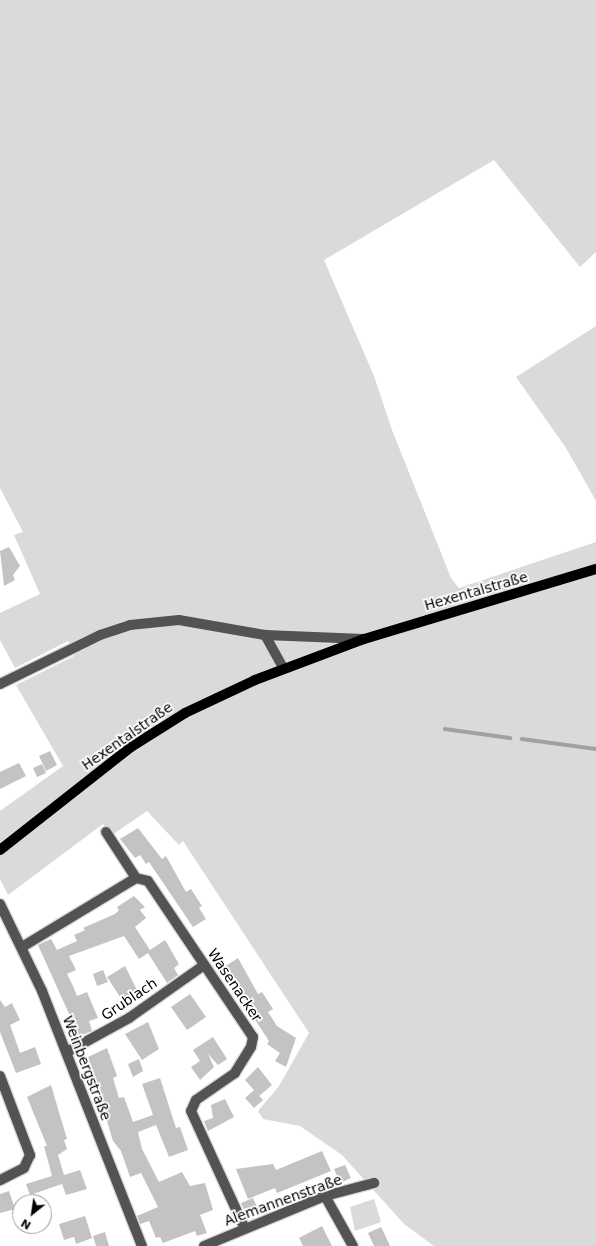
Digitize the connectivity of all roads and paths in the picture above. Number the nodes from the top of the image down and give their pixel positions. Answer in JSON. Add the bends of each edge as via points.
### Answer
{"nodes":[{"id":1,"x":596,"y":569,"type":"edge"},
{"id":2,"x":265,"y":635,"type":"junction"},
{"id":3,"x":364,"y":639,"type":"junction"},
{"id":4,"x":283,"y":668,"type":"junction"},
{"id":5,"x":0,"y":684,"type":"edge"},
{"id":6,"x":106,"y":832,"type":"dead end"},
{"id":7,"x":0,"y":850,"type":"edge"},
{"id":8,"x":136,"y":878,"type":"junction"},
{"id":9,"x":0,"y":904,"type":"edge"},
{"id":10,"x":4,"y":921,"type":"edge"},
{"id":11,"x":22,"y":947,"type":"junction"},
{"id":12,"x":204,"y":965,"type":"junction"},
{"id":13,"x":67,"y":1052,"type":"junction"},
{"id":14,"x":0,"y":1076,"type":"edge"},
{"id":15,"x":0,"y":1180,"type":"edge"},
{"id":16,"x":374,"y":1183,"type":"dead end"},
{"id":17,"x":325,"y":1196,"type":"junction"},
{"id":18,"x":244,"y":1227,"type":"junction"},
{"id":19,"x":142,"y":1246,"type":"edge"},
{"id":20,"x":204,"y":1246,"type":"edge"},
{"id":21,"x":353,"y":1246,"type":"edge"}],
"edges":[{"from":1,"to":3,"type":"main road","name":"Hexentalstraße"},
{"from":2,"to":3,"type":"street","name":"Hexentalstraße"},
{"from":2,"to":4,"type":"street"},
{"from":2,"to":5,"type":"street","name":"Hexentalstraße","via":[[179,620],[130,625],[100,635]]},
{"from":3,"to":4,"type":"main road","name":"Hexentalstraße"},
{"from":4,"to":7,"type":"main road","name":"Hexentalstraße","via":[[185,713],[131,747]]},
{"from":6,"to":8,"type":"street"},
{"from":8,"to":11,"type":"street"},
{"from":8,"to":12,"type":"street","name":"Wasenacker","via":[[148,881]]},
{"from":9,"to":10,"type":"street","name":"Weinbergstraße"},
{"from":10,"to":11,"type":"street","name":"Weinbergstraße"},
{"from":11,"to":13,"type":"street","name":"Weinbergstraße"},
{"from":12,"to":13,"type":"street","name":"Grublach","via":[[129,1018]]},
{"from":12,"to":18,"type":"street","name":"Wasenacker","via":[[253,1037],[251,1047],[235,1073],[196,1100],[191,1111]]},
{"from":13,"to":19,"type":"street","name":"Weinbergstraße"},
{"from":14,"to":15,"type":"street","via":[[30,1155],[24,1168]]},
{"from":16,"to":17,"type":"street","name":"Alemannenstraße"},
{"from":17,"to":18,"type":"street","name":"Alemannenstraße"},
{"from":17,"to":21,"type":"street"},
{"from":18,"to":20,"type":"street","name":"Alemannenstraße"}]}
